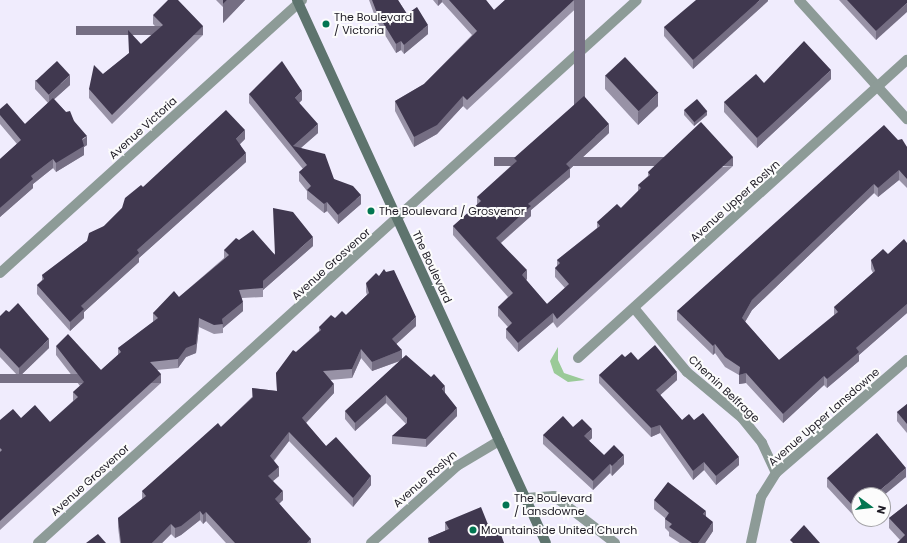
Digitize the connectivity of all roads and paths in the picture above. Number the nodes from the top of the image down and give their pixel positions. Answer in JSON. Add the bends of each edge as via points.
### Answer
{"nodes":[{"id":1,"x":637,"y":0,"type":"edge"},
{"id":2,"x":799,"y":0,"type":"edge"},
{"id":3,"x":299,"y":1,"type":"edge"},
{"id":4,"x":907,"y":60,"type":"edge"},
{"id":5,"x":878,"y":86,"type":"junction"},
{"id":6,"x":907,"y":119,"type":"edge"},
{"id":7,"x":396,"y":219,"type":"junction"},
{"id":8,"x":0,"y":273,"type":"edge"},
{"id":9,"x":634,"y":308,"type":"junction"},
{"id":10,"x":578,"y":358,"type":"dead end"},
{"id":11,"x":907,"y":360,"type":"edge"},
{"id":12,"x":499,"y":441,"type":"junction"},
{"id":13,"x":776,"y":473,"type":"junction"},
{"id":14,"x":526,"y":498,"type":"junction"},
{"id":15,"x":38,"y":543,"type":"edge"},
{"id":16,"x":372,"y":543,"type":"edge"},
{"id":17,"x":546,"y":543,"type":"edge"},
{"id":18,"x":615,"y":543,"type":"edge"},
{"id":19,"x":751,"y":543,"type":"edge"}],
"edges":[{"from":1,"to":7,"type":"street","name":"Avenue Grosvenor"},
{"from":2,"to":5,"type":"street"},
{"from":3,"to":7,"type":"main road","name":"The Boulevard"},
{"from":3,"to":8,"type":"street","name":"Avenue Victoria"},
{"from":4,"to":5,"type":"street","name":"Avenue Upper Roslyn"},
{"from":5,"to":6,"type":"street"},
{"from":5,"to":9,"type":"street","name":"Avenue Upper Roslyn"},
{"from":7,"to":12,"type":"main road","name":"The Boulevard"},
{"from":7,"to":15,"type":"street","name":"Avenue Grosvenor"},
{"from":9,"to":10,"type":"street","name":"Avenue Upper Roslyn"},
{"from":9,"to":13,"type":"street","name":"Chemin Belfrage","via":[[687,372],[742,418],[762,444]]},
{"from":11,"to":13,"type":"street","name":"Avenue Upper Lansdowne"},
{"from":12,"to":14,"type":"main road","name":"The Boulevard"},
{"from":12,"to":16,"type":"street","name":"Avenue Roslyn","via":[[457,466]]},
{"from":13,"to":19,"type":"street","name":"Avenue Upper Lansdowne","via":[[761,497]]},
{"from":14,"to":17,"type":"main road","name":"The Boulevard"},
{"from":14,"to":18,"type":"street","via":[[554,496]]}]}
